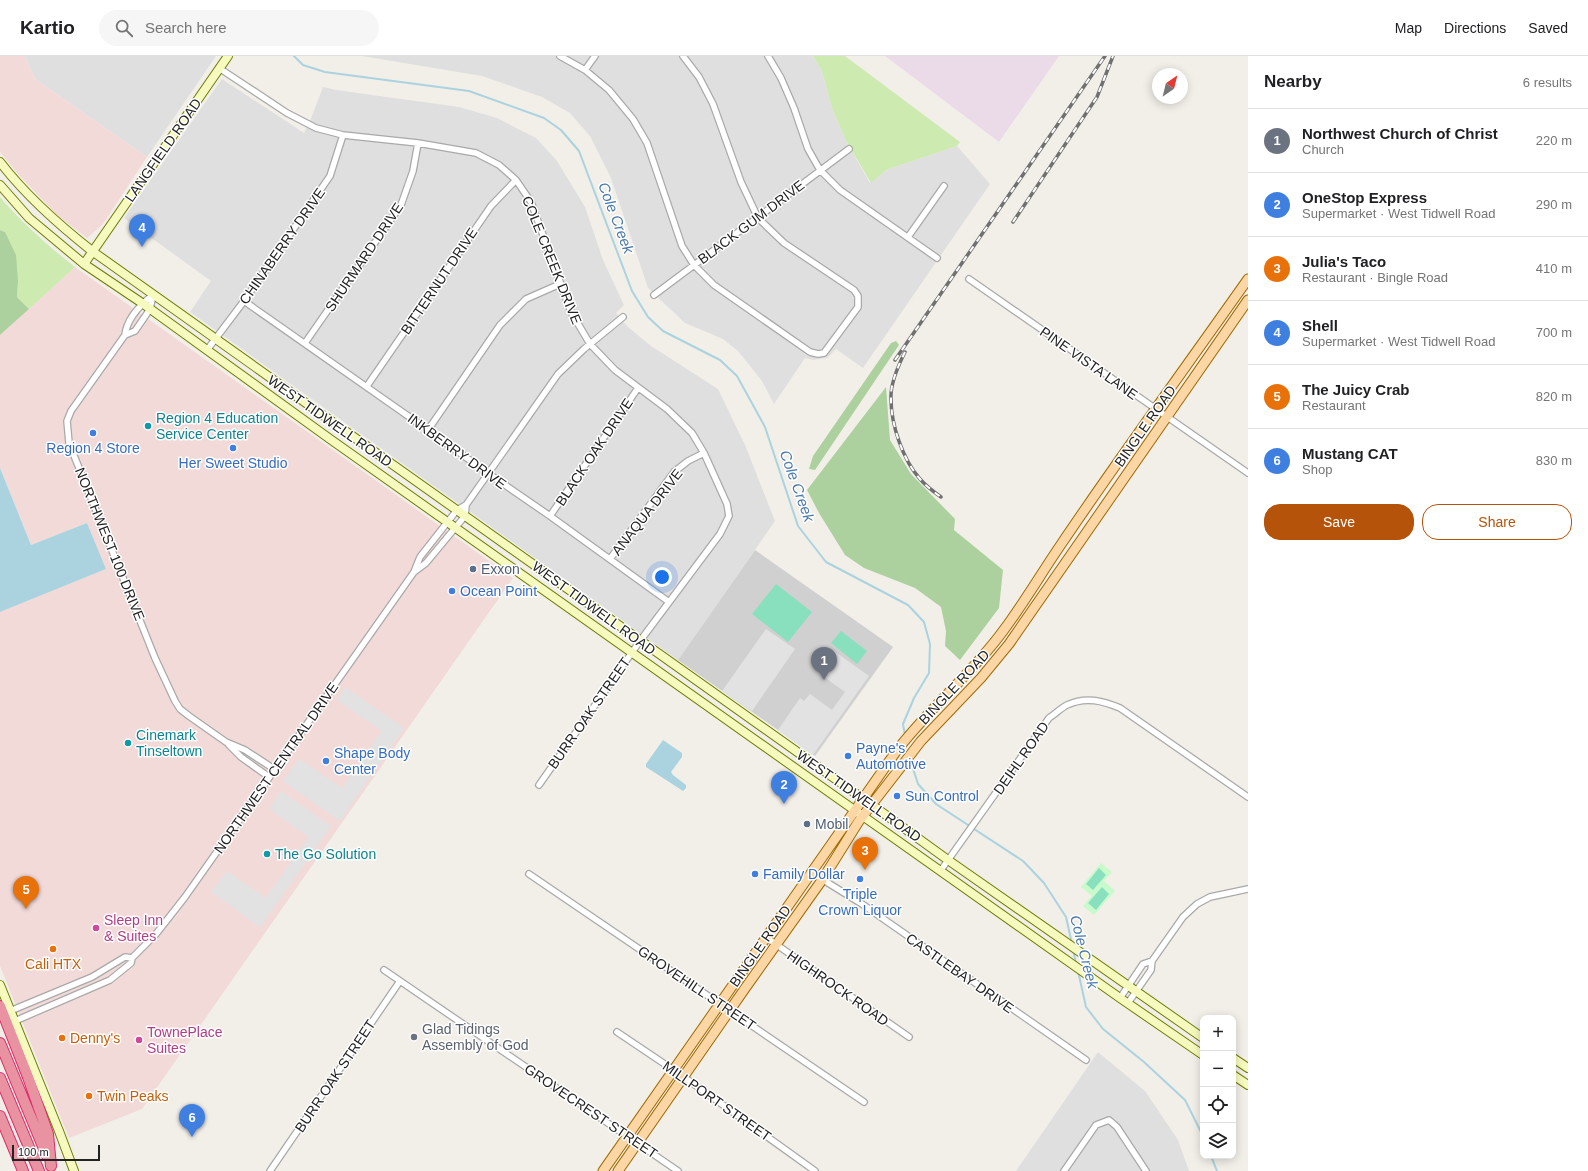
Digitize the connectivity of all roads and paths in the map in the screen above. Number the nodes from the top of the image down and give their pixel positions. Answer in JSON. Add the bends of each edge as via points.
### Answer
{"nodes":[{"id":1,"x":228,"y":56,"type":"edge"},
{"id":2,"x":560,"y":56,"type":"edge"},
{"id":3,"x":595,"y":56,"type":"edge"},
{"id":4,"x":683,"y":56,"type":"edge"},
{"id":5,"x":768,"y":56,"type":"edge"},
{"id":6,"x":219,"y":68,"type":"junction"},
{"id":7,"x":585,"y":70,"type":"junction"},
{"id":8,"x":343,"y":135,"type":"junction"},
{"id":9,"x":418,"y":144,"type":"junction"},
{"id":10,"x":849,"y":149,"type":"dead end"},
{"id":11,"x":0,"y":162,"type":"edge"},
{"id":12,"x":820,"y":170,"type":"junction"},
{"id":13,"x":516,"y":180,"type":"junction"},
{"id":14,"x":0,"y":185,"type":"edge"},
{"id":15,"x":944,"y":186,"type":"dead end"},
{"id":16,"x":758,"y":218,"type":"junction"},
{"id":17,"x":908,"y":237,"type":"junction"},
{"id":18,"x":92,"y":252,"type":"junction"},
{"id":19,"x":937,"y":258,"type":"dead end"},
{"id":20,"x":84,"y":264,"type":"junction"},
{"id":21,"x":694,"y":265,"type":"junction"},
{"id":22,"x":969,"y":279,"type":"dead end"},
{"id":23,"x":1248,"y":279,"type":"edge"},
{"id":24,"x":560,"y":284,"type":"junction"},
{"id":25,"x":153,"y":295,"type":"junction"},
{"id":26,"x":654,"y":295,"type":"dead end"},
{"id":27,"x":1248,"y":300,"type":"edge"},
{"id":28,"x":244,"y":301,"type":"junction"},
{"id":29,"x":142,"y":303,"type":"junction"},
{"id":30,"x":150,"y":309,"type":"junction"},
{"id":31,"x":623,"y":317,"type":"dead end"},
{"id":32,"x":1220,"y":318,"type":"junction"},
{"id":33,"x":1230,"y":325,"type":"junction"},
{"id":34,"x":124,"y":335,"type":"junction"},
{"id":35,"x":215,"y":339,"type":"junction"},
{"id":36,"x":305,"y":343,"type":"junction"},
{"id":37,"x":590,"y":344,"type":"junction"},
{"id":38,"x":207,"y":350,"type":"junction"},
{"id":39,"x":367,"y":386,"type":"junction"},
{"id":40,"x":638,"y":388,"type":"junction"},
{"id":41,"x":1156,"y":409,"type":"junction"},
{"id":42,"x":1167,"y":417,"type":"junction"},
{"id":43,"x":337,"y":426,"type":"junction"},
{"id":44,"x":428,"y":430,"type":"junction"},
{"id":45,"x":330,"y":439,"type":"junction"},
{"id":46,"x":704,"y":453,"type":"junction"},
{"id":47,"x":1248,"y":473,"type":"edge"},
{"id":48,"x":489,"y":474,"type":"junction"},
{"id":49,"x":466,"y":505,"type":"junction"},
{"id":50,"x":1086,"y":509,"type":"junction"},
{"id":51,"x":457,"y":510,"type":"junction"},
{"id":52,"x":466,"y":516,"type":"junction"},
{"id":53,"x":550,"y":516,"type":"junction"},
{"id":54,"x":1098,"y":516,"type":"junction"},
{"id":55,"x":448,"y":522,"type":"junction"},
{"id":56,"x":456,"y":528,"type":"junction"},
{"id":57,"x":610,"y":559,"type":"junction"},
{"id":58,"x":414,"y":572,"type":"junction"},
{"id":59,"x":669,"y":602,"type":"junction"},
{"id":60,"x":1022,"y":605,"type":"junction"},
{"id":61,"x":1032,"y":611,"type":"junction"},
{"id":62,"x":640,"y":641,"type":"junction"},
{"id":63,"x":632,"y":652,"type":"junction"},
{"id":64,"x":722,"y":699,"type":"junction"},
{"id":65,"x":942,"y":699,"type":"junction"},
{"id":66,"x":951,"y":708,"type":"junction"},
{"id":67,"x":714,"y":710,"type":"junction"},
{"id":68,"x":780,"y":740,"type":"junction"},
{"id":69,"x":226,"y":742,"type":"junction"},
{"id":70,"x":773,"y":752,"type":"junction"},
{"id":71,"x":274,"y":769,"type":"junction"},
{"id":72,"x":269,"y":777,"type":"junction"},
{"id":73,"x":539,"y":784,"type":"dead end"},
{"id":74,"x":1248,"y":797,"type":"edge"},
{"id":75,"x":863,"y":799,"type":"junction"},
{"id":76,"x":872,"y":805,"type":"junction"},
{"id":77,"x":855,"y":810,"type":"junction"},
{"id":78,"x":864,"y":816,"type":"junction"},
{"id":79,"x":948,"y":860,"type":"junction"},
{"id":80,"x":941,"y":870,"type":"junction"},
{"id":81,"x":812,"y":873,"type":"junction"},
{"id":82,"x":529,"y":874,"type":"dead end"},
{"id":83,"x":822,"y":880,"type":"junction"},
{"id":84,"x":1248,"y":889,"type":"edge"},
{"id":85,"x":1004,"y":898,"type":"junction"},
{"id":86,"x":997,"y":910,"type":"junction"},
{"id":87,"x":767,"y":938,"type":"junction"},
{"id":88,"x":777,"y":945,"type":"junction"},
{"id":89,"x":132,"y":958,"type":"junction"},
{"id":90,"x":1152,"y":961,"type":"junction"},
{"id":91,"x":384,"y":970,"type":"dead end"},
{"id":92,"x":400,"y":981,"type":"junction"},
{"id":93,"x":79,"y":983,"type":"junction"},
{"id":94,"x":0,"y":985,"type":"edge"},
{"id":95,"x":1129,"y":985,"type":"junction"},
{"id":96,"x":1137,"y":991,"type":"junction"},
{"id":97,"x":82,"y":993,"type":"junction"},
{"id":98,"x":1120,"y":998,"type":"junction"},
{"id":99,"x":719,"y":1003,"type":"junction"},
{"id":100,"x":1128,"y":1004,"type":"junction"},
{"id":101,"x":0,"y":1006,"type":"edge"},
{"id":102,"x":729,"y":1010,"type":"junction"},
{"id":103,"x":10,"y":1011,"type":"junction"},
{"id":104,"x":15,"y":1021,"type":"junction"},
{"id":105,"x":617,"y":1032,"type":"dead end"},
{"id":106,"x":1200,"y":1036,"type":"edge"},
{"id":107,"x":909,"y":1037,"type":"dead end"},
{"id":108,"x":0,"y":1043,"type":"edge"},
{"id":109,"x":1200,"y":1050,"type":"edge"},
{"id":110,"x":1086,"y":1060,"type":"dead end"},
{"id":111,"x":1236,"y":1060,"type":"edge"},
{"id":112,"x":1248,"y":1068,"type":"edge"},
{"id":113,"x":673,"y":1070,"type":"junction"},
{"id":114,"x":684,"y":1077,"type":"junction"},
{"id":115,"x":1236,"y":1077,"type":"edge"},
{"id":116,"x":0,"y":1078,"type":"edge"},
{"id":117,"x":1248,"y":1085,"type":"edge"},
{"id":118,"x":864,"y":1102,"type":"dead end"},
{"id":119,"x":0,"y":1116,"type":"edge"},
{"id":120,"x":627,"y":1136,"type":"junction"},
{"id":121,"x":638,"y":1144,"type":"junction"},
{"id":122,"x":52,"y":1169,"type":"edge"},
{"id":123,"x":22,"y":1171,"type":"edge"},
{"id":124,"x":39,"y":1171,"type":"edge"},
{"id":125,"x":74,"y":1171,"type":"edge"},
{"id":126,"x":270,"y":1171,"type":"edge"},
{"id":127,"x":603,"y":1171,"type":"edge"},
{"id":128,"x":618,"y":1171,"type":"edge"},
{"id":129,"x":678,"y":1171,"type":"edge"},
{"id":130,"x":815,"y":1171,"type":"edge"},
{"id":131,"x":1064,"y":1171,"type":"edge"},
{"id":132,"x":1146,"y":1171,"type":"edge"}],
"edges":[{"from":1,"to":6,"type":"main road","name":"LANGFIELD ROAD"},
{"from":2,"to":7,"type":"street"},
{"from":3,"to":7,"type":"street"},
{"from":4,"to":16,"type":"street","via":[[699,77],[713,104],[741,182]]},
{"from":5,"to":12,"type":"street","via":[[781,78],[808,149]]},
{"from":6,"to":8,"type":"street","name":"COLE CREEK DRIVE","via":[[256,94],[310,125]]},
{"from":6,"to":18,"type":"main road","name":"LANGFIELD ROAD"},
{"from":7,"to":21,"type":"street","via":[[609,90],[633,119],[647,143],[682,246]]},
{"from":8,"to":9,"type":"street","name":"COLE CREEK DRIVE"},
{"from":8,"to":28,"type":"street","name":"CHINABERRY DRIVE","via":[[330,176]]},
{"from":9,"to":13,"type":"street","name":"COLE CREEK DRIVE","via":[[476,154],[499,165]]},
{"from":9,"to":36,"type":"street","name":"SHURMARD DRIVE","via":[[414,171],[401,205]]},
{"from":10,"to":12,"type":"street","name":"BLACK GUM DRIVE"},
{"from":11,"to":18,"type":"main road","name":"WEST TIDWELL ROAD","via":[[41,207]]},
{"from":12,"to":16,"type":"street","name":"BLACK GUM DRIVE"},
{"from":12,"to":17,"type":"street","via":[[840,190]]},
{"from":13,"to":24,"type":"street","name":"COLE CREEK DRIVE","via":[[531,202]]},
{"from":13,"to":39,"type":"street","name":"BITTERNUT DRIVE","via":[[491,206]]},
{"from":14,"to":20,"type":"main road","name":"WEST TIDWELL ROAD","via":[[29,218]]},
{"from":15,"to":17,"type":"street"},
{"from":16,"to":21,"type":"street","name":"BLACK GUM DRIVE"},
{"from":16,"to":21,"type":"street","via":[[784,243],[854,290],[858,296],[858,307],[824,353],[810,352],[714,285]]},
{"from":17,"to":19,"type":"street"},
{"from":18,"to":20,"type":"main road","name":"LANGFIELD ROAD"},
{"from":18,"to":25,"type":"main road","name":"WEST TIDWELL ROAD"},
{"from":20,"to":29,"type":"main road","name":"WEST TIDWELL ROAD"},
{"from":21,"to":26,"type":"street","name":"BLACK GUM DRIVE"},
{"from":22,"to":41,"type":"street","name":"PINE VISTA LANE"},
{"from":23,"to":32,"type":"main road","name":"BINGLE ROAD"},
{"from":24,"to":37,"type":"street","name":"COLE CREEK DRIVE","via":[[571,312]]},
{"from":24,"to":44,"type":"street","via":[[526,299],[500,324]]},
{"from":25,"to":29,"type":"street","name":"NORTHWEST 100 DRIVE"},
{"from":25,"to":30,"type":"street","name":"NORTHWEST 100 DRIVE"},
{"from":25,"to":35,"type":"main road","name":"WEST TIDWELL ROAD"},
{"from":27,"to":33,"type":"main road","name":"BINGLE ROAD"},
{"from":28,"to":35,"type":"street","name":"CHINABERRY DRIVE"},
{"from":28,"to":36,"type":"street","name":"INKBERRY DRIVE"},
{"from":29,"to":30,"type":"main road","name":"WEST TIDWELL ROAD"},
{"from":29,"to":34,"type":"street","name":"NORTHWEST 100 DRIVE","via":[[126,326]]},
{"from":30,"to":34,"type":"street","name":"NORTHWEST 100 DRIVE","via":[[135,331]]},
{"from":30,"to":38,"type":"main road","name":"WEST TIDWELL ROAD"},
{"from":31,"to":37,"type":"street"},
{"from":32,"to":33,"type":"main road"},
{"from":32,"to":41,"type":"main road","name":"BINGLE ROAD"},
{"from":33,"to":42,"type":"main road","name":"BINGLE ROAD"},
{"from":34,"to":69,"type":"street","name":"NORTHWEST 100 DRIVE","via":[[71,411],[67,421],[69,443],[155,658],[175,701],[184,713]]},
{"from":35,"to":38,"type":"street","name":"CHINABERRY DRIVE"},
{"from":35,"to":43,"type":"main road","name":"WEST TIDWELL ROAD"},
{"from":36,"to":39,"type":"street","name":"INKBERRY DRIVE"},
{"from":37,"to":40,"type":"street","name":"COLE CREEK DRIVE","via":[[615,370]]},
{"from":37,"to":48,"type":"street","via":[[558,374]]},
{"from":38,"to":45,"type":"main road","name":"WEST TIDWELL ROAD"},
{"from":39,"to":44,"type":"street","name":"INKBERRY DRIVE"},
{"from":40,"to":46,"type":"street","name":"COLE CREEK DRIVE","via":[[667,409],[687,428]]},
{"from":40,"to":53,"type":"street","name":"BLACK OAK DRIVE"},
{"from":41,"to":42,"type":"street","name":"PINE VISTA LANE"},
{"from":41,"to":50,"type":"main road","name":"BINGLE ROAD"},
{"from":42,"to":47,"type":"street","name":"PINE VISTA LANE"},
{"from":42,"to":54,"type":"main road","name":"BINGLE ROAD"},
{"from":43,"to":45,"type":"main road"},
{"from":43,"to":51,"type":"main road","name":"WEST TIDWELL ROAD"},
{"from":44,"to":48,"type":"street","name":"INKBERRY DRIVE"},
{"from":45,"to":55,"type":"main road","name":"WEST TIDWELL ROAD"},
{"from":46,"to":57,"type":"street","name":"ANAQUA DRIVE","via":[[688,460],[674,472]]},
{"from":46,"to":59,"type":"street","name":"COLE CREEK DRIVE","via":[[727,504],[729,516],[720,534]]},
{"from":48,"to":49,"type":"street"},
{"from":48,"to":53,"type":"street","name":"INKBERRY DRIVE"},
{"from":49,"to":51,"type":"street"},
{"from":49,"to":52,"type":"street"},
{"from":50,"to":54,"type":"main road"},
{"from":50,"to":60,"type":"main road","name":"BINGLE ROAD"},
{"from":51,"to":52,"type":"main road","name":"WEST TIDWELL ROAD"},
{"from":51,"to":55,"type":"street","name":"NORTHWEST CENTRAL DRIVE"},
{"from":52,"to":56,"type":"street","name":"NORTHWEST CENTRAL DRIVE"},
{"from":52,"to":62,"type":"main road","name":"WEST TIDWELL ROAD"},
{"from":53,"to":57,"type":"street","name":"INKBERRY DRIVE"},
{"from":54,"to":61,"type":"main road","name":"BINGLE ROAD"},
{"from":55,"to":56,"type":"main road","name":"WEST TIDWELL ROAD"},
{"from":55,"to":58,"type":"street","name":"NORTHWEST CENTRAL DRIVE","via":[[420,557]]},
{"from":56,"to":58,"type":"street","name":"NORTHWEST CENTRAL DRIVE","via":[[426,563]]},
{"from":56,"to":63,"type":"main road","name":"WEST TIDWELL ROAD"},
{"from":57,"to":59,"type":"street","name":"INKBERRY DRIVE"},
{"from":58,"to":71,"type":"street","name":"NORTHWEST CENTRAL DRIVE"},
{"from":59,"to":62,"type":"street","name":"BURR OAK STREET"},
{"from":60,"to":61,"type":"main road"},
{"from":60,"to":65,"type":"main road","name":"BINGLE ROAD","via":[[984,656]]},
{"from":61,"to":66,"type":"main road","name":"BINGLE ROAD","via":[[990,668]]},
{"from":62,"to":63,"type":"street","name":"BURR OAK STREET"},
{"from":62,"to":64,"type":"main road","name":"WEST TIDWELL ROAD"},
{"from":63,"to":67,"type":"main road","name":"WEST TIDWELL ROAD"},
{"from":63,"to":73,"type":"street","name":"BURR OAK STREET"},
{"from":64,"to":67,"type":"main road"},
{"from":64,"to":68,"type":"main road","name":"WEST TIDWELL ROAD"},
{"from":65,"to":66,"type":"main road"},
{"from":65,"to":75,"type":"main road","name":"BINGLE ROAD","via":[[896,753]]},
{"from":66,"to":76,"type":"main road","name":"BINGLE ROAD","via":[[926,735]]},
{"from":67,"to":70,"type":"main road","name":"WEST TIDWELL ROAD"},
{"from":68,"to":70,"type":"main road"},
{"from":68,"to":75,"type":"main road","name":"WEST TIDWELL ROAD"},
{"from":69,"to":71,"type":"street","name":"NORTHWEST 100 DRIVE","via":[[245,750]]},
{"from":69,"to":72,"type":"street","name":"NORTHWEST 100 DRIVE","via":[[241,757]]},
{"from":70,"to":77,"type":"main road","name":"WEST TIDWELL ROAD"},
{"from":71,"to":72,"type":"street","name":"NORTHWEST CENTRAL DRIVE"},
{"from":72,"to":89,"type":"street","name":"NORTHWEST CENTRAL DRIVE","via":[[185,897],[156,934]]},
{"from":74,"to":79,"type":"street","name":"DEIHL ROAD","via":[[1120,708],[1101,701],[1086,700],[1067,705],[1049,718]]},
{"from":75,"to":76,"type":"main road","name":"WEST TIDWELL ROAD"},
{"from":75,"to":77,"type":"main road","name":"BINGLE ROAD"},
{"from":76,"to":78,"type":"main road","name":"BINGLE ROAD"},
{"from":76,"to":79,"type":"main road","name":"WEST TIDWELL ROAD"},
{"from":77,"to":78,"type":"main road","name":"WEST TIDWELL ROAD"},
{"from":77,"to":81,"type":"main road","name":"BINGLE ROAD"},
{"from":78,"to":80,"type":"main road","name":"WEST TIDWELL ROAD"},
{"from":78,"to":83,"type":"main road","name":"BINGLE ROAD"},
{"from":79,"to":80,"type":"street","name":"DEIHL ROAD"},
{"from":79,"to":85,"type":"main road","name":"WEST TIDWELL ROAD"},
{"from":80,"to":86,"type":"main road","name":"WEST TIDWELL ROAD"},
{"from":81,"to":83,"type":"street","name":"CASTLEBAY DRIVE"},
{"from":81,"to":87,"type":"main road","name":"BINGLE ROAD"},
{"from":82,"to":99,"type":"street","name":"GROVEHILL STREET"},
{"from":83,"to":88,"type":"main road","name":"BINGLE ROAD"},
{"from":83,"to":110,"type":"street","name":"CASTLEBAY DRIVE","via":[[862,904]]},
{"from":84,"to":90,"type":"street","via":[[1210,897],[1197,904],[1183,917]]},
{"from":85,"to":86,"type":"main road"},
{"from":85,"to":95,"type":"main road","name":"WEST TIDWELL ROAD"},
{"from":86,"to":98,"type":"main road","name":"WEST TIDWELL ROAD"},
{"from":87,"to":88,"type":"street","name":"HIGHROCK ROAD"},
{"from":87,"to":99,"type":"main road","name":"BINGLE ROAD"},
{"from":88,"to":102,"type":"main road","name":"BINGLE ROAD"},
{"from":88,"to":107,"type":"street","name":"HIGHROCK ROAD"},
{"from":89,"to":93,"type":"street","name":"NORTHWEST CENTRAL DRIVE","via":[[126,957]]},
{"from":89,"to":97,"type":"street","name":"NORTHWEST CENTRAL DRIVE","via":[[131,963],[110,980]]},
{"from":90,"to":95,"type":"street","via":[[1143,964]]},
{"from":90,"to":96,"type":"street","via":[[1151,970]]},
{"from":91,"to":92,"type":"street","name":"GROVECREST STREET"},
{"from":92,"to":120,"type":"street","name":"GROVECREST STREET"},
{"from":92,"to":126,"type":"street","name":"BURR OAK STREET"},
{"from":93,"to":97,"type":"street"},
{"from":93,"to":103,"type":"street","name":"NORTHWEST CENTRAL DRIVE"},
{"from":94,"to":103,"type":"main road"},
{"from":95,"to":96,"type":"main road","name":"WEST TIDWELL ROAD"},
{"from":95,"to":98,"type":"street"},
{"from":96,"to":100,"type":"street"},
{"from":96,"to":106,"type":"main road","name":"WEST TIDWELL ROAD"},
{"from":97,"to":104,"type":"street","name":"NORTHWEST CENTRAL DRIVE"},
{"from":98,"to":100,"type":"main road","name":"WEST TIDWELL ROAD"},
{"from":99,"to":102,"type":"street","name":"GROVEHILL STREET"},
{"from":99,"to":113,"type":"main road","name":"BINGLE ROAD"},
{"from":100,"to":109,"type":"main road","name":"WEST TIDWELL ROAD"},
{"from":101,"to":122,"type":"highway","via":[[48,1134]]},
{"from":102,"to":114,"type":"main road","name":"BINGLE ROAD"},
{"from":102,"to":118,"type":"street","name":"GROVEHILL STREET"},
{"from":103,"to":104,"type":"main road"},
{"from":104,"to":125,"type":"main road"},
{"from":105,"to":113,"type":"street","name":"MILLPORT STREET"},
{"from":108,"to":122,"type":"highway"},
{"from":111,"to":112,"type":"main road"},
{"from":113,"to":114,"type":"street","name":"MILLPORT STREET"},
{"from":113,"to":120,"type":"main road","name":"BINGLE ROAD"},
{"from":114,"to":121,"type":"main road","name":"BINGLE ROAD"},
{"from":114,"to":130,"type":"street","name":"MILLPORT STREET"},
{"from":115,"to":117,"type":"main road"},
{"from":116,"to":124,"type":"highway"},
{"from":119,"to":123,"type":"highway"},
{"from":120,"to":121,"type":"street","name":"GROVECREST STREET"},
{"from":120,"to":127,"type":"main road","name":"BINGLE ROAD"},
{"from":121,"to":128,"type":"main road","name":"BINGLE ROAD"},
{"from":121,"to":129,"type":"street","name":"GROVECREST STREET"},
{"from":131,"to":132,"type":"street","via":[[1096,1125],[1108,1120],[1117,1126]]}]}
